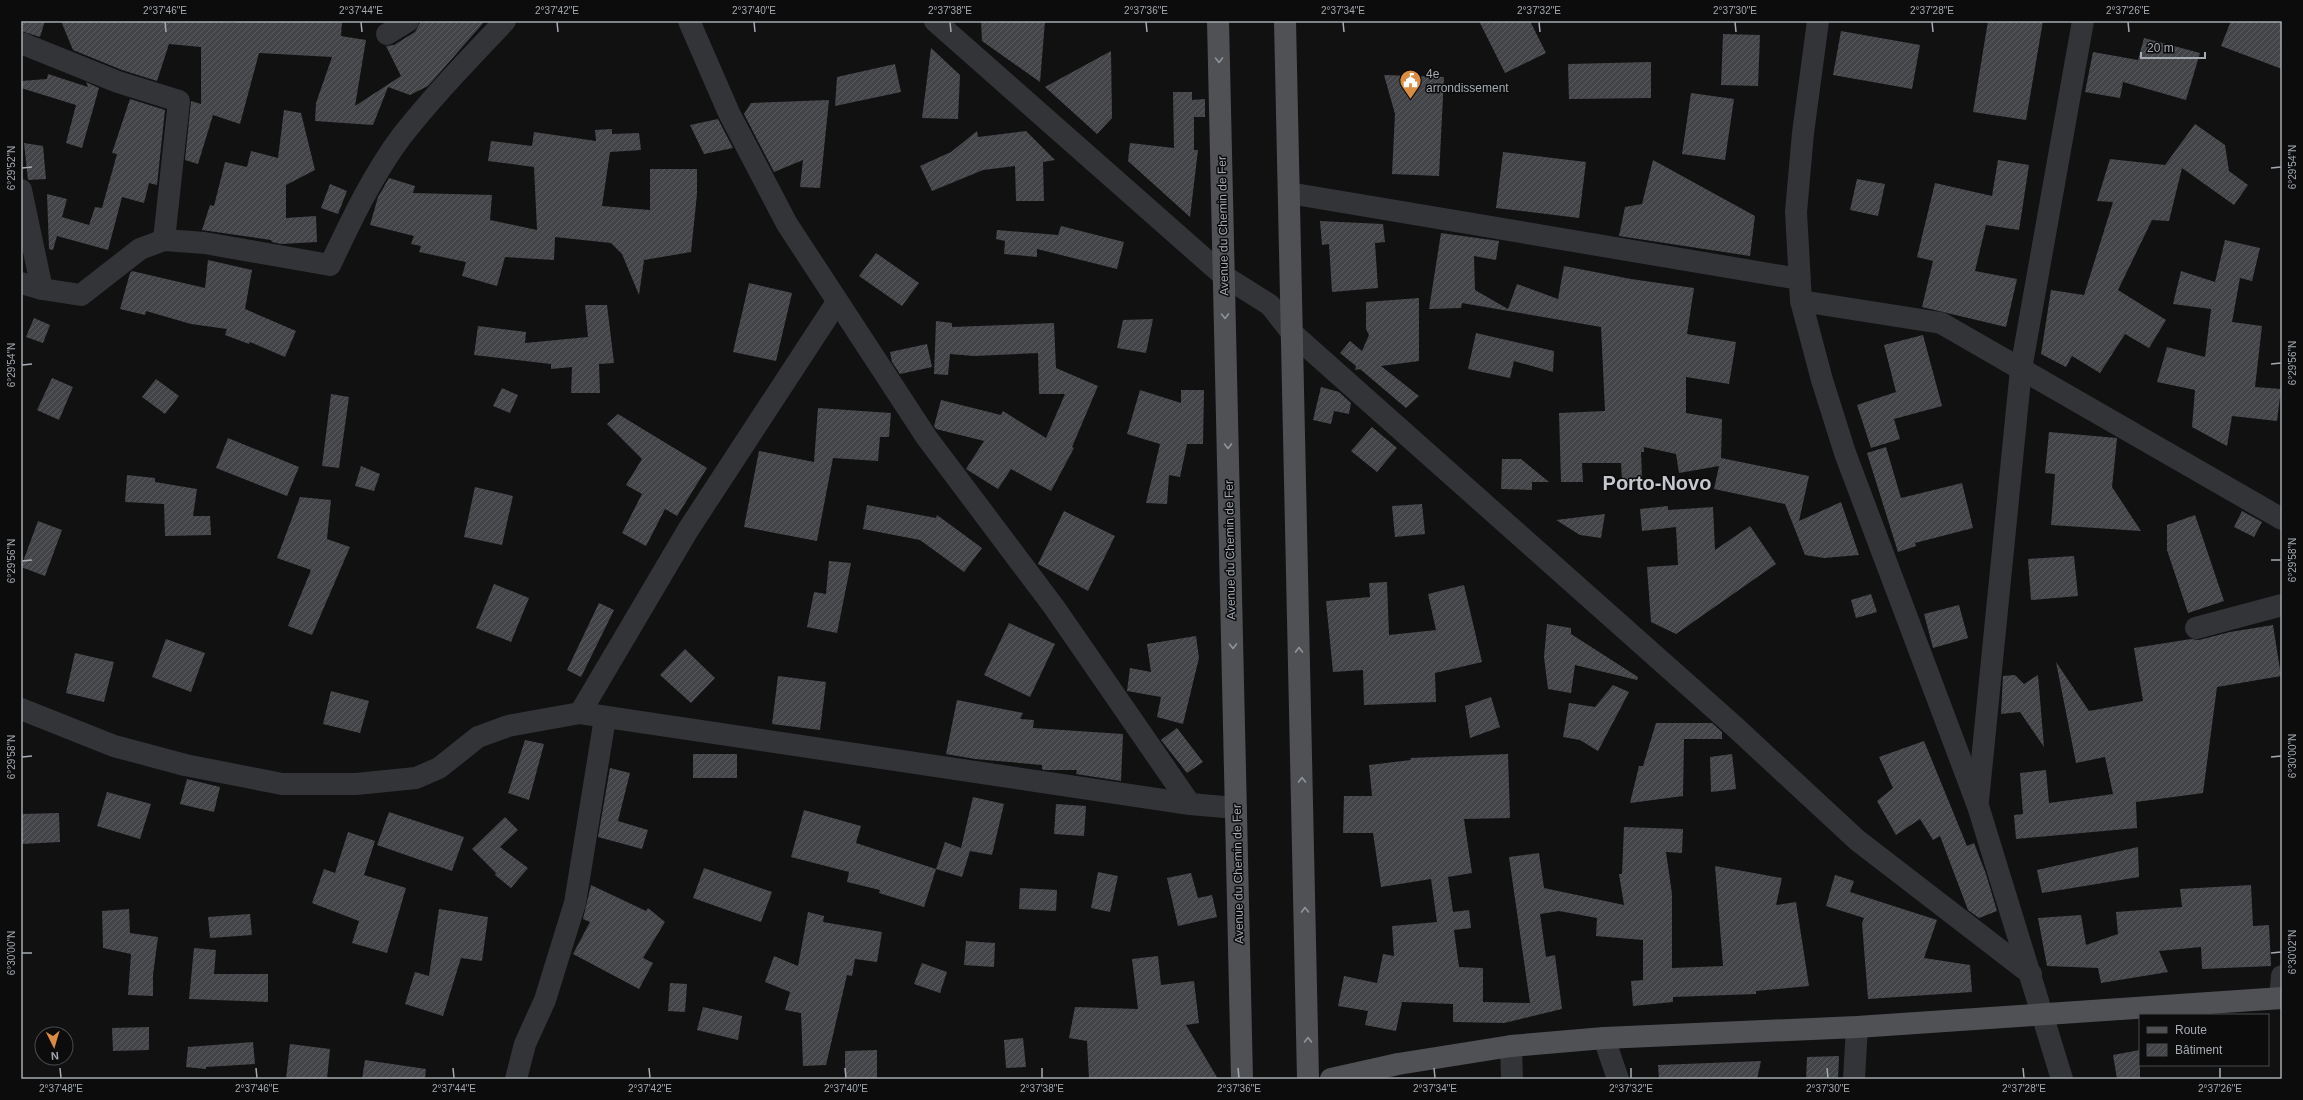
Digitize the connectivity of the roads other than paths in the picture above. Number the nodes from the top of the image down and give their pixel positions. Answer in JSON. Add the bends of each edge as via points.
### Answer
{"nodes":[{"id":1,"x":408,"y":21,"type":"edge"},
{"id":2,"x":505,"y":21,"type":"edge"},
{"id":3,"x":688,"y":21,"type":"edge"},
{"id":4,"x":935,"y":21,"type":"edge"},
{"id":5,"x":1218,"y":21,"type":"edge"},
{"id":6,"x":1285,"y":21,"type":"edge"},
{"id":7,"x":1818,"y":21,"type":"edge"},
{"id":8,"x":2083,"y":21,"type":"edge"},
{"id":9,"x":387,"y":34,"type":"dead end"},
{"id":10,"x":21,"y":43,"type":"edge"},
{"id":11,"x":21,"y":190,"type":"edge"},
{"id":12,"x":1289,"y":193,"type":"junction"},
{"id":13,"x":164,"y":240,"type":"junction"},
{"id":14,"x":1224,"y":276,"type":"junction"},
{"id":15,"x":1799,"y":279,"type":"junction"},
{"id":16,"x":21,"y":283,"type":"edge"},
{"id":17,"x":42,"y":289,"type":"junction"},
{"id":18,"x":1801,"y":301,"type":"junction"},
{"id":19,"x":836,"y":302,"type":"junction"},
{"id":20,"x":1292,"y":333,"type":"junction"},
{"id":21,"x":2021,"y":369,"type":"junction"},
{"id":22,"x":2282,"y":519,"type":"edge"},
{"id":23,"x":2282,"y":605,"type":"edge"},
{"id":24,"x":2196,"y":628,"type":"dead end"},
{"id":25,"x":21,"y":709,"type":"edge"},
{"id":26,"x":580,"y":714,"type":"junction"},
{"id":27,"x":605,"y":718,"type":"junction"},
{"id":28,"x":1190,"y":804,"type":"junction"},
{"id":29,"x":1978,"y":806,"type":"junction"},
{"id":30,"x":1236,"y":808,"type":"junction"},
{"id":31,"x":2031,"y":974,"type":"junction"},
{"id":32,"x":2282,"y":976,"type":"edge"},
{"id":33,"x":2281,"y":998,"type":"edge"},
{"id":34,"x":2042,"y":1014,"type":"junction"},
{"id":35,"x":1857,"y":1027,"type":"junction"},
{"id":36,"x":1604,"y":1038,"type":"junction"},
{"id":37,"x":1511,"y":1046,"type":"junction"},
{"id":38,"x":516,"y":1079,"type":"edge"},
{"id":39,"x":1242,"y":1079,"type":"edge"},
{"id":40,"x":1308,"y":1079,"type":"edge"},
{"id":41,"x":1331,"y":1079,"type":"edge"},
{"id":42,"x":1512,"y":1079,"type":"edge"},
{"id":43,"x":1618,"y":1079,"type":"edge"},
{"id":44,"x":1854,"y":1079,"type":"edge"},
{"id":45,"x":2062,"y":1079,"type":"edge"}],
"edges":[{"from":1,"to":9,"type":"street"},
{"from":2,"to":13,"type":"street","via":[[448,82],[401,138],[359,204],[330,265],[205,243]]},
{"from":3,"to":19,"type":"street","via":[[729,113],[787,224]]},
{"from":4,"to":14,"type":"street"},
{"from":5,"to":14,"type":"main road","name":"Avenue du Chemin de Fer","one_way":true},
{"from":6,"to":12,"type":"main road"},
{"from":7,"to":15,"type":"street","via":[[1803,133],[1796,212]]},
{"from":8,"to":21,"type":"street"},
{"from":10,"to":13,"type":"street","via":[[118,82],[179,101]]},
{"from":11,"to":17,"type":"street"},
{"from":12,"to":15,"type":"street"},
{"from":12,"to":20,"type":"main road"},
{"from":13,"to":17,"type":"street","via":[[140,249],[81,295]]},
{"from":14,"to":20,"type":"street","via":[[1270,305]]},
{"from":14,"to":30,"type":"main road","name":"Avenue du Chemin de Fer","one_way":true},
{"from":15,"to":18,"type":"street"},
{"from":16,"to":17,"type":"street"},
{"from":18,"to":21,"type":"street","via":[[1941,323]]},
{"from":18,"to":29,"type":"street","via":[[1845,453]]},
{"from":19,"to":26,"type":"street","via":[[688,530]]},
{"from":19,"to":28,"type":"street","via":[[927,438],[1054,607]]},
{"from":20,"to":31,"type":"street","via":[[1734,726],[1858,840]]},
{"from":40,"to":20,"type":"main road","one_way":true},
{"from":21,"to":22,"type":"street"},
{"from":21,"to":29,"type":"street"},
{"from":23,"to":24,"type":"street"},
{"from":25,"to":26,"type":"street","via":[[114,746],[185,765],[282,784],[356,784],[416,778],[439,768],[478,737],[508,726]]},
{"from":26,"to":27,"type":"street"},
{"from":27,"to":28,"type":"street"},
{"from":27,"to":38,"type":"street","via":[[575,903],[544,1000],[525,1044]]},
{"from":28,"to":30,"type":"street"},
{"from":29,"to":31,"type":"street"},
{"from":30,"to":39,"type":"main road","name":"Avenue du Chemin de Fer"},
{"from":31,"to":34,"type":"street"},
{"from":32,"to":33,"type":"street"},
{"from":33,"to":34,"type":"main road"},
{"from":34,"to":35,"type":"main road"},
{"from":34,"to":45,"type":"street"},
{"from":35,"to":36,"type":"main road"},
{"from":35,"to":44,"type":"street"},
{"from":36,"to":37,"type":"main road"},
{"from":36,"to":43,"type":"street"},
{"from":37,"to":41,"type":"main road","via":[[1390,1065]]},
{"from":37,"to":42,"type":"street"}]}
